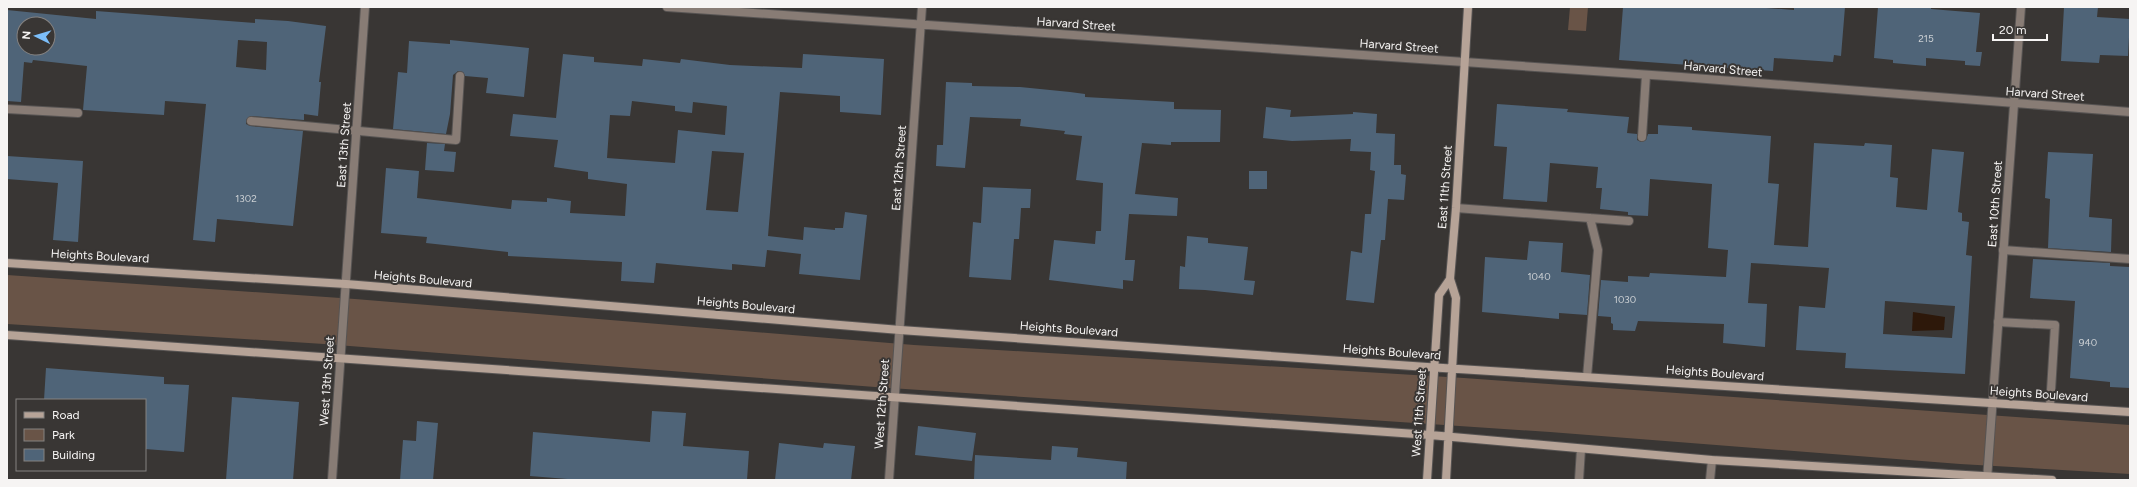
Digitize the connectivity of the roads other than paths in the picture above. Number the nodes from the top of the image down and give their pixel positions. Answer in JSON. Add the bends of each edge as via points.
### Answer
{"nodes":[{"id":1,"x":365,"y":7,"type":"edge"},
{"id":2,"x":667,"y":7,"type":"edge"},
{"id":3,"x":922,"y":7,"type":"edge"},
{"id":4,"x":1468,"y":7,"type":"edge"},
{"id":5,"x":2021,"y":7,"type":"edge"},
{"id":6,"x":921,"y":25,"type":"junction"},
{"id":7,"x":1464,"y":62,"type":"junction"},
{"id":8,"x":1646,"y":75,"type":"junction"},
{"id":9,"x":460,"y":76,"type":"dead end"},
{"id":10,"x":2014,"y":104,"type":"junction"},
{"id":11,"x":7,"y":108,"type":"edge"},
{"id":12,"x":2130,"y":112,"type":"edge"},
{"id":13,"x":78,"y":113,"type":"dead end"},
{"id":14,"x":251,"y":121,"type":"dead end"},
{"id":15,"x":357,"y":130,"type":"junction"},
{"id":16,"x":1642,"y":137,"type":"dead end"},
{"id":17,"x":1456,"y":208,"type":"junction"},
{"id":18,"x":1590,"y":218,"type":"junction"},
{"id":19,"x":1629,"y":221,"type":"dead end"},
{"id":20,"x":2003,"y":250,"type":"junction"},
{"id":21,"x":2130,"y":259,"type":"edge"},
{"id":22,"x":7,"y":263,"type":"edge"},
{"id":23,"x":1450,"y":279,"type":"junction"},
{"id":24,"x":346,"y":284,"type":"junction"},
{"id":25,"x":1998,"y":322,"type":"junction"},
{"id":26,"x":900,"y":330,"type":"junction"},
{"id":27,"x":7,"y":335,"type":"edge"},
{"id":28,"x":340,"y":360,"type":"junction"},
{"id":29,"x":1435,"y":367,"type":"junction"},
{"id":30,"x":1452,"y":368,"type":"junction"},
{"id":31,"x":1587,"y":377,"type":"junction"},
{"id":32,"x":895,"y":397,"type":"junction"},
{"id":33,"x":1992,"y":403,"type":"junction"},
{"id":34,"x":2050,"y":407,"type":"junction"},
{"id":35,"x":2130,"y":412,"type":"edge"},
{"id":36,"x":1430,"y":436,"type":"junction"},
{"id":37,"x":1449,"y":437,"type":"junction"},
{"id":38,"x":1581,"y":449,"type":"junction"},
{"id":39,"x":1712,"y":460,"type":"junction"},
{"id":40,"x":1987,"y":478,"type":"edge"},
{"id":41,"x":332,"y":480,"type":"edge"},
{"id":42,"x":889,"y":480,"type":"edge"},
{"id":43,"x":1427,"y":480,"type":"edge"},
{"id":44,"x":1446,"y":480,"type":"edge"},
{"id":45,"x":1579,"y":480,"type":"edge"},
{"id":46,"x":1710,"y":480,"type":"edge"},
{"id":47,"x":2052,"y":480,"type":"edge"}],
"edges":[{"from":1,"to":15,"type":"street","name":"East 13th Street"},
{"from":2,"to":6,"type":"street","name":"Harvard Street"},
{"from":3,"to":6,"type":"street","name":"East 12th Street"},
{"from":4,"to":7,"type":"main road","name":"East 11th Street"},
{"from":5,"to":10,"type":"street","name":"East 10th Street"},
{"from":6,"to":7,"type":"street","name":"Harvard Street"},
{"from":6,"to":26,"type":"street","name":"East 12th Street"},
{"from":7,"to":8,"type":"street","name":"Harvard Street"},
{"from":7,"to":17,"type":"main road","name":"East 11th Street"},
{"from":8,"to":10,"type":"street","name":"Harvard Street"},
{"from":8,"to":16,"type":"street"},
{"from":9,"to":15,"type":"street","via":[[456,140]]},
{"from":10,"to":12,"type":"street","name":"Harvard Street"},
{"from":10,"to":20,"type":"street","name":"East 10th Street"},
{"from":11,"to":13,"type":"street"},
{"from":14,"to":15,"type":"street"},
{"from":15,"to":24,"type":"street","name":"East 13th Street"},
{"from":17,"to":18,"type":"street"},
{"from":17,"to":23,"type":"main road","name":"East 11th Street"},
{"from":18,"to":19,"type":"street"},
{"from":18,"to":31,"type":"street","via":[[1598,250]]},
{"from":20,"to":21,"type":"street"},
{"from":20,"to":25,"type":"street","name":"East 10th Street"},
{"from":22,"to":24,"type":"main road","name":"Heights Boulevard"},
{"from":23,"to":29,"type":"main road","name":"West 11th Street","via":[[1439,295]]},
{"from":23,"to":30,"type":"main road","name":"East 11th Street","via":[[1456,298]]},
{"from":24,"to":26,"type":"main road","name":"Heights Boulevard"},
{"from":24,"to":28,"type":"street","name":"West 13th Street"},
{"from":25,"to":33,"type":"street","name":"East 10th Street"},
{"from":25,"to":34,"type":"street","via":[[2055,325]]},
{"from":26,"to":29,"type":"main road","name":"Heights Boulevard"},
{"from":26,"to":32,"type":"street","name":"West 12th Street"},
{"from":27,"to":28,"type":"main road"},
{"from":28,"to":32,"type":"main road"},
{"from":28,"to":41,"type":"street","name":"West 13th Street"},
{"from":29,"to":30,"type":"main road","name":"Heights Boulevard"},
{"from":29,"to":36,"type":"main road","name":"West 11th Street"},
{"from":30,"to":31,"type":"main road","name":"Heights Boulevard"},
{"from":30,"to":37,"type":"main road"},
{"from":31,"to":33,"type":"main road","name":"Heights Boulevard"},
{"from":32,"to":36,"type":"main road"},
{"from":32,"to":42,"type":"street","name":"West 12th Street"},
{"from":33,"to":34,"type":"main road","name":"Heights Boulevard"},
{"from":33,"to":40,"type":"street","name":"East 10th Street"},
{"from":34,"to":35,"type":"main road","name":"Heights Boulevard"},
{"from":36,"to":37,"type":"main road"},
{"from":36,"to":43,"type":"main road","name":"West 11th Street"},
{"from":37,"to":38,"type":"main road"},
{"from":37,"to":44,"type":"main road"},
{"from":38,"to":39,"type":"main road"},
{"from":38,"to":45,"type":"street"},
{"from":39,"to":40,"type":"main road"},
{"from":39,"to":46,"type":"street"},
{"from":40,"to":47,"type":"main road"}]}
